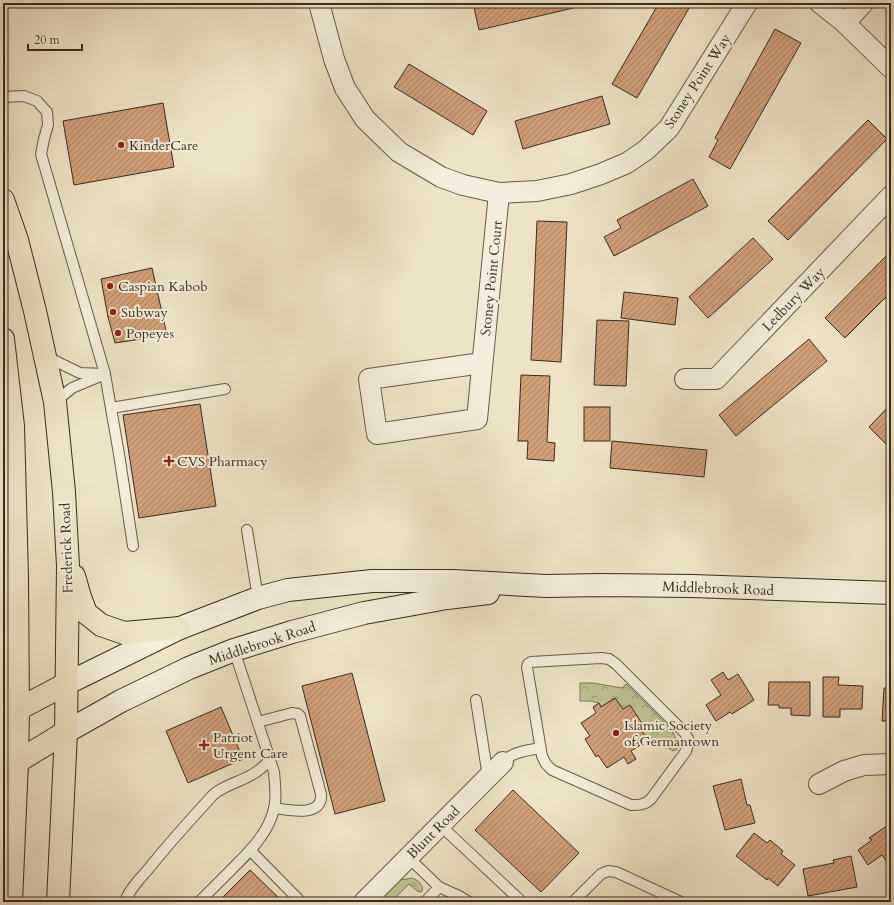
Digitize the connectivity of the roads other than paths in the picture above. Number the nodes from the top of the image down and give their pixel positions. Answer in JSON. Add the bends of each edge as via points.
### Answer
{"nodes":[{"id":1,"x":319,"y":3,"type":"edge"},
{"id":2,"x":747,"y":3,"type":"edge"},
{"id":3,"x":820,"y":3,"type":"edge"},
{"id":4,"x":863,"y":3,"type":"edge"},
{"id":5,"x":844,"y":22,"type":"junction"},
{"id":6,"x":891,"y":68,"type":"edge"},
{"id":7,"x":3,"y":97,"type":"edge"},
{"id":8,"x":499,"y":193,"type":"junction"},
{"id":9,"x":891,"y":196,"type":"edge"},
{"id":10,"x":3,"y":200,"type":"edge"},
{"id":11,"x":3,"y":339,"type":"edge"},
{"id":12,"x":45,"y":356,"type":"junction"},
{"id":13,"x":482,"y":363,"type":"junction"},
{"id":14,"x":105,"y":374,"type":"junction"},
{"id":15,"x":685,"y":379,"type":"dead end"},
{"id":16,"x":225,"y":389,"type":"dead end"},
{"id":17,"x":55,"y":402,"type":"junction"},
{"id":18,"x":111,"y":408,"type":"junction"},
{"id":19,"x":247,"y":530,"type":"dead end"},
{"id":20,"x":133,"y":546,"type":"dead end"},
{"id":21,"x":67,"y":553,"type":"junction"},
{"id":22,"x":546,"y":586,"type":"junction"},
{"id":23,"x":891,"y":593,"type":"edge"},
{"id":24,"x":258,"y":598,"type":"junction"},
{"id":25,"x":180,"y":628,"type":"junction"},
{"id":26,"x":234,"y":650,"type":"junction"},
{"id":27,"x":66,"y":684,"type":"junction"},
{"id":28,"x":476,"y":700,"type":"dead end"},
{"id":29,"x":10,"y":713,"type":"edge"},
{"id":30,"x":258,"y":722,"type":"junction"},
{"id":31,"x":66,"y":732,"type":"junction"},
{"id":32,"x":540,"y":748,"type":"junction"},
{"id":33,"x":270,"y":760,"type":"junction"},
{"id":34,"x":503,"y":762,"type":"joint"},
{"id":35,"x":891,"y":764,"type":"edge"},
{"id":36,"x":10,"y":767,"type":"edge"},
{"id":37,"x":488,"y":777,"type":"junction"},
{"id":38,"x":819,"y":784,"type":"dead end"},
{"id":39,"x":274,"y":808,"type":"junction"},
{"id":40,"x":440,"y":825,"type":"junction"},
{"id":41,"x":250,"y":850,"type":"junction"},
{"id":42,"x":408,"y":857,"type":"junction"},
{"id":43,"x":3,"y":865,"type":"edge"},
{"id":44,"x":439,"y":887,"type":"junction"},
{"id":45,"x":11,"y":894,"type":"edge"},
{"id":46,"x":299,"y":901,"type":"edge"},
{"id":47,"x":58,"y":902,"type":"edge"},
{"id":48,"x":124,"y":902,"type":"edge"},
{"id":49,"x":199,"y":902,"type":"edge"},
{"id":50,"x":364,"y":902,"type":"edge"},
{"id":51,"x":425,"y":902,"type":"edge"},
{"id":52,"x":469,"y":902,"type":"edge"},
{"id":53,"x":522,"y":902,"type":"edge"},
{"id":54,"x":573,"y":902,"type":"edge"},
{"id":55,"x":681,"y":902,"type":"edge"}],
"edges":[{"from":1,"to":8,"type":"street","name":"Stoney Point Way","via":[[334,59],[345,88],[365,120],[399,152],[442,177],[463,185]]},
{"from":2,"to":8,"type":"street","name":"Stoney Point Way","via":[[669,128],[646,150],[627,164],[571,184],[537,191]]},
{"from":3,"to":5,"type":"street"},
{"from":4,"to":5,"type":"street"},
{"from":5,"to":6,"type":"street"},
{"from":7,"to":14,"type":"lane","via":[[24,96],[37,101],[47,112],[48,125],[41,154]]},
{"from":8,"to":13,"type":"street","name":"Stoney Point Court"},
{"from":9,"to":15,"type":"street","name":"Ledbury Way","via":[[716,379]]},
{"from":10,"to":12,"type":"main road","name":"Frederick Road","via":[[16,240]]},
{"from":11,"to":29,"type":"main road","via":[[13,426],[16,570]]},
{"from":12,"to":14,"type":"lane","via":[[80,373]]},
{"from":12,"to":17,"type":"main road","name":"Frederick Road"},
{"from":13,"to":13,"type":"street","name":"Stoney Point Court","via":[[477,419],[377,434],[369,379]]},
{"from":14,"to":17,"type":"lane","via":[[72,388]]},
{"from":14,"to":18,"type":"lane"},
{"from":16,"to":18,"type":"lane"},
{"from":17,"to":21,"type":"main road","name":"Frederick Road"},
{"from":18,"to":20,"type":"lane"},
{"from":19,"to":24,"type":"lane"},
{"from":21,"to":25,"type":"main road","via":[[86,613],[101,625],[124,633]]},
{"from":21,"to":27,"type":"main road","name":"Frederick Road"},
{"from":22,"to":23,"type":"street","name":"Middlebrook Road","via":[[672,586]]},
{"from":22,"to":24,"type":"street","name":"Middlebrook Road","via":[[453,580],[372,580],[288,590]]},
{"from":22,"to":26,"type":"street","name":"Middlebrook Road","via":[[447,598],[364,613]]},
{"from":24,"to":25,"type":"street","name":"Middlebrook Road"},
{"from":25,"to":27,"type":"street","name":"Middlebrook Road"},
{"from":26,"to":30,"type":"lane"},
{"from":26,"to":31,"type":"street","name":"Middlebrook Road","via":[[189,668],[121,701]]},
{"from":27,"to":29,"type":"main road","name":"Middlebrook Road"},
{"from":27,"to":31,"type":"main road","name":"Frederick Road"},
{"from":28,"to":37,"type":"lane"},
{"from":29,"to":36,"type":"main road"},
{"from":30,"to":33,"type":"lane"},
{"from":30,"to":39,"type":"lane","via":[[292,713],[300,716],[321,794],[321,801],[308,811]]},
{"from":31,"to":36,"type":"main road","name":"Middlebrook Road"},
{"from":31,"to":47,"type":"main road","name":"Frederick Road"},
{"from":32,"to":32,"type":"lane","via":[[543,760],[552,770],[631,805],[637,805],[647,803],[651,799],[686,751],[688,737],[616,664],[609,660],[600,658],[531,662],[527,667]]},
{"from":32,"to":34,"type":"lane","via":[[516,753]]},
{"from":33,"to":39,"type":"lane","via":[[276,784]]},
{"from":33,"to":48,"type":"lane","via":[[252,775],[221,788],[213,795],[144,874]]},
{"from":34,"to":37,"type":"street","name":"Blunt Road"},
{"from":35,"to":38,"type":"street","via":[[864,765],[844,771]]},
{"from":36,"to":45,"type":"main road"},
{"from":37,"to":40,"type":"street","name":"Blunt Road"},
{"from":39,"to":41,"type":"lane","via":[[267,827]]},
{"from":40,"to":42,"type":"street","name":"Blunt Road"},
{"from":40,"to":53,"type":"lane"},
{"from":41,"to":46,"type":"lane"},
{"from":41,"to":49,"type":"lane"},
{"from":42,"to":44,"type":"lane"},
{"from":42,"to":50,"type":"street","name":"Blunt Road"},
{"from":43,"to":45,"type":"main road"},
{"from":44,"to":51,"type":"lane"},
{"from":44,"to":52,"type":"lane"},
{"from":54,"to":55,"type":"lane","via":[[601,874],[608,871],[616,872]]}]}
